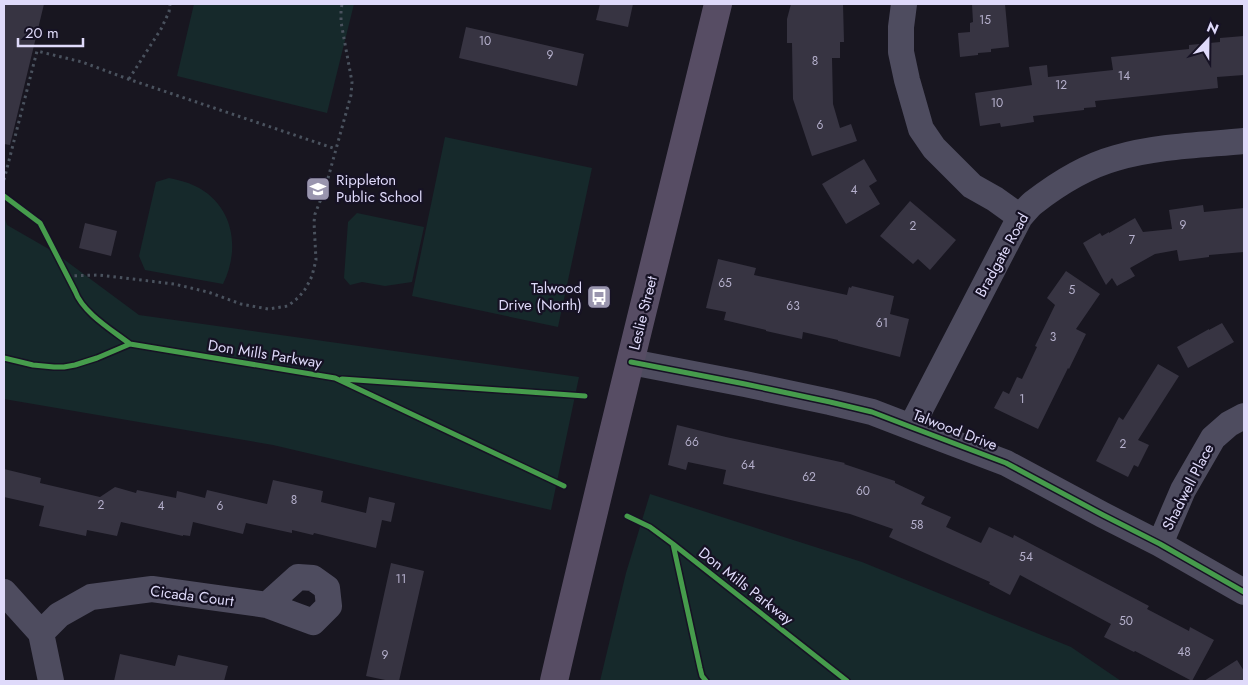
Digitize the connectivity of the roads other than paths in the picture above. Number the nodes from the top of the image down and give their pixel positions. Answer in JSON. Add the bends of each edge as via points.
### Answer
{"nodes":[{"id":1,"x":718,"y":4,"type":"edge"},
{"id":2,"x":904,"y":4,"type":"edge"},
{"id":3,"x":1244,"y":141,"type":"edge"},
{"id":4,"x":1020,"y":217,"type":"junction"},
{"id":5,"x":631,"y":362,"type":"junction"},
{"id":6,"x":1244,"y":416,"type":"edge"},
{"id":7,"x":911,"y":427,"type":"junction"},
{"id":8,"x":1160,"y":544,"type":"junction"},
{"id":9,"x":4,"y":592,"type":"edge"},
{"id":10,"x":1244,"y":592,"type":"edge"},
{"id":11,"x":267,"y":605,"type":"dead end"},
{"id":12,"x":41,"y":634,"type":"junction"},
{"id":13,"x":51,"y":681,"type":"edge"},
{"id":14,"x":554,"y":681,"type":"edge"}],
"edges":[{"from":1,"to":5,"type":"main road","name":"Leslie Street"},
{"from":2,"to":4,"type":"street","via":[[901,52],[921,129],[934,148],[972,186]]},
{"from":3,"to":4,"type":"street","name":"Bradgate Road","via":[[1154,150],[1115,158],[1057,186]]},
{"from":4,"to":7,"type":"street","name":"Bradgate Road"},
{"from":5,"to":7,"type":"street","name":"Talwood Drive","via":[[830,402],[872,412]]},
{"from":5,"to":14,"type":"main road","name":"Leslie Street"},
{"from":6,"to":8,"type":"street","name":"Shadwell Place","via":[[1213,438],[1183,490]]},
{"from":7,"to":8,"type":"street","name":"Talwood Drive","via":[[1006,463]]},
{"from":8,"to":10,"type":"street","name":"Talwood Drive"},
{"from":9,"to":12,"type":"street"},
{"from":11,"to":12,"type":"street","name":"Cicada Court","via":[[152,588],[90,597],[58,616]]},
{"from":12,"to":13,"type":"street"}]}
